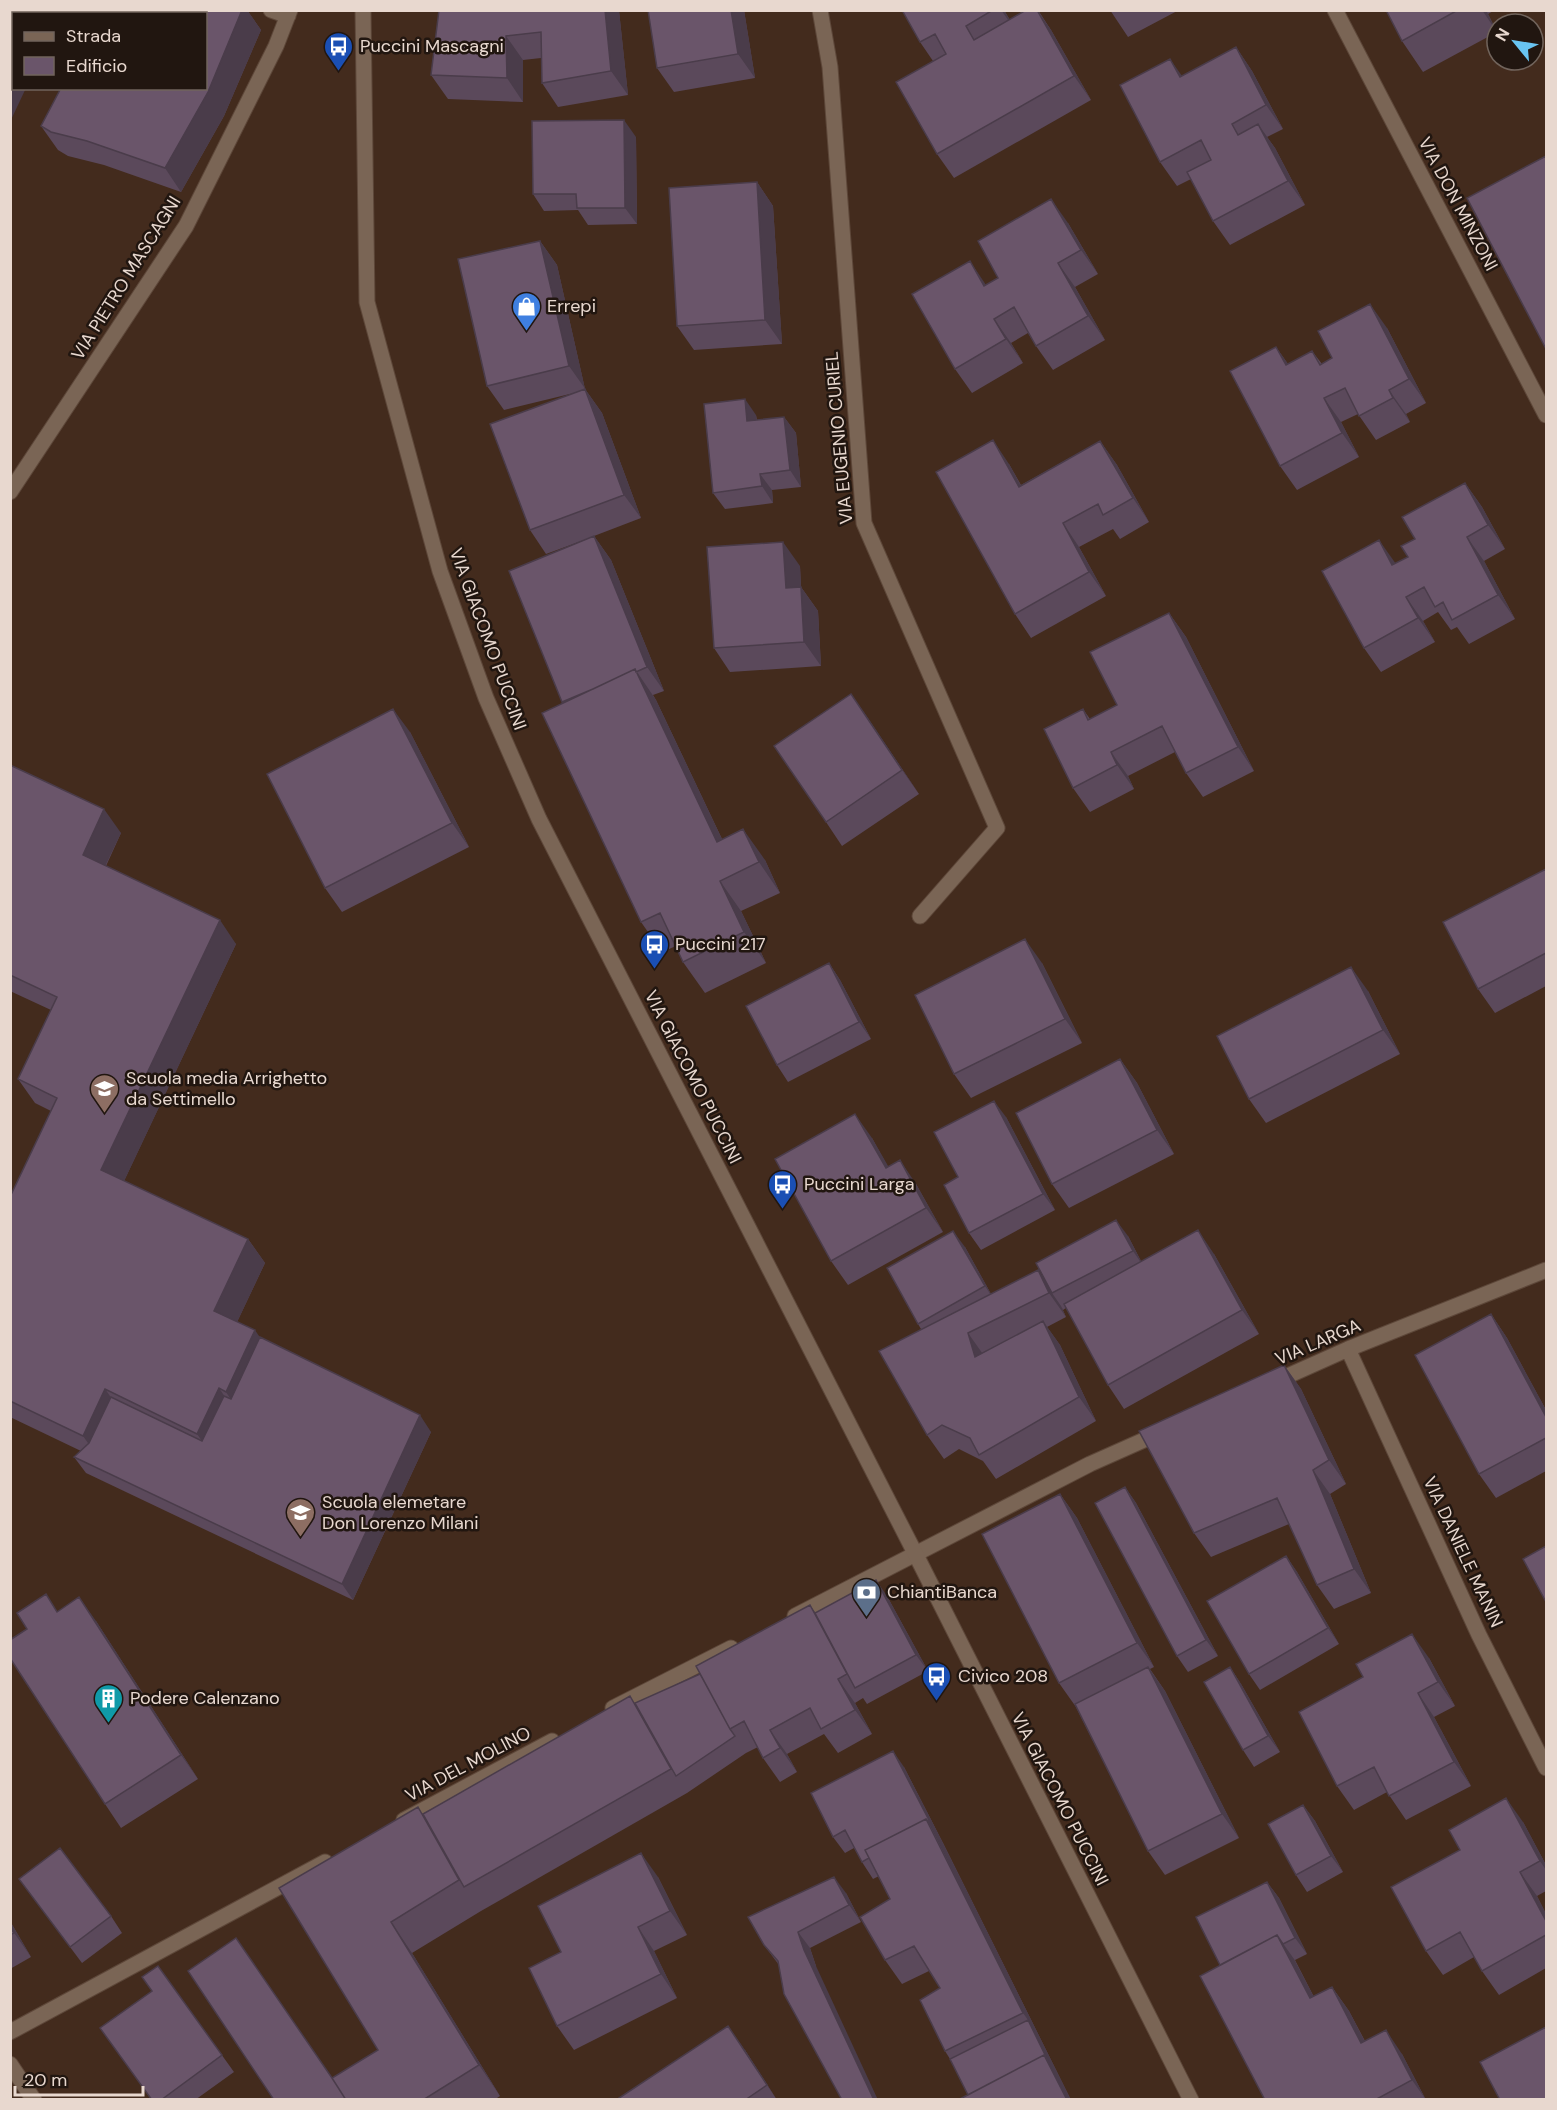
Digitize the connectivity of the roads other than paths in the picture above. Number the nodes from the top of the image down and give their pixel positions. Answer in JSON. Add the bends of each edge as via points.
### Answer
{"nodes":[{"id":1,"x":271,"y":10,"type":"edge"},
{"id":2,"x":363,"y":10,"type":"edge"},
{"id":3,"x":820,"y":10,"type":"edge"},
{"id":4,"x":1335,"y":10,"type":"edge"},
{"id":5,"x":289,"y":13,"type":"edge"},
{"id":6,"x":1546,"y":415,"type":"edge"},
{"id":7,"x":10,"y":492,"type":"edge"},
{"id":8,"x":920,"y":916,"type":"dead end"},
{"id":9,"x":1546,"y":1270,"type":"edge"},
{"id":10,"x":1348,"y":1349,"type":"junction"},
{"id":11,"x":1262,"y":1388,"type":"edge"},
{"id":12,"x":1176,"y":1426,"type":"edge"},
{"id":13,"x":916,"y":1555,"type":"junction"},
{"id":14,"x":782,"y":1622,"type":"edge"},
{"id":15,"x":740,"y":1643,"type":"edge"},
{"id":16,"x":596,"y":1718,"type":"edge"},
{"id":17,"x":565,"y":1734,"type":"edge"},
{"id":18,"x":1546,"y":1768,"type":"edge"},
{"id":19,"x":389,"y":1828,"type":"edge"},
{"id":20,"x":337,"y":1856,"type":"edge"},
{"id":21,"x":10,"y":2032,"type":"edge"},
{"id":22,"x":10,"y":2064,"type":"edge"},
{"id":23,"x":34,"y":2100,"type":"edge"},
{"id":24,"x":1191,"y":2100,"type":"edge"}],
"edges":[{"from":1,"to":5,"type":"street"},
{"from":2,"to":13,"type":"street","name":"VIA GIACOMO PUCCINI","via":[[367,303],[440,571],[486,698],[539,819]]},
{"from":3,"to":8,"type":"street","name":"VIA EUGENIO CURIEL","via":[[830,67],[864,523],[997,828]]},
{"from":4,"to":6,"type":"street","name":"VIA DON MINZONI"},
{"from":5,"to":7,"type":"street","name":"VIA PIETRO MASCAGNI","via":[[186,226]]},
{"from":9,"to":10,"type":"street","name":"VIA LARGA"},
{"from":10,"to":11,"type":"street","name":"VIA LARGA"},
{"from":10,"to":18,"type":"street","name":"VIA DANIELE MANIN","via":[[1479,1635]]},
{"from":12,"to":13,"type":"street","via":[[1090,1464]]},
{"from":13,"to":14,"type":"street"},
{"from":13,"to":24,"type":"street","name":"VIA GIACOMO PUCCINI"},
{"from":15,"to":16,"type":"street"},
{"from":17,"to":19,"type":"street","name":"VIA DEL MOLINO"},
{"from":20,"to":21,"type":"street"},
{"from":22,"to":23,"type":"street"}]}
